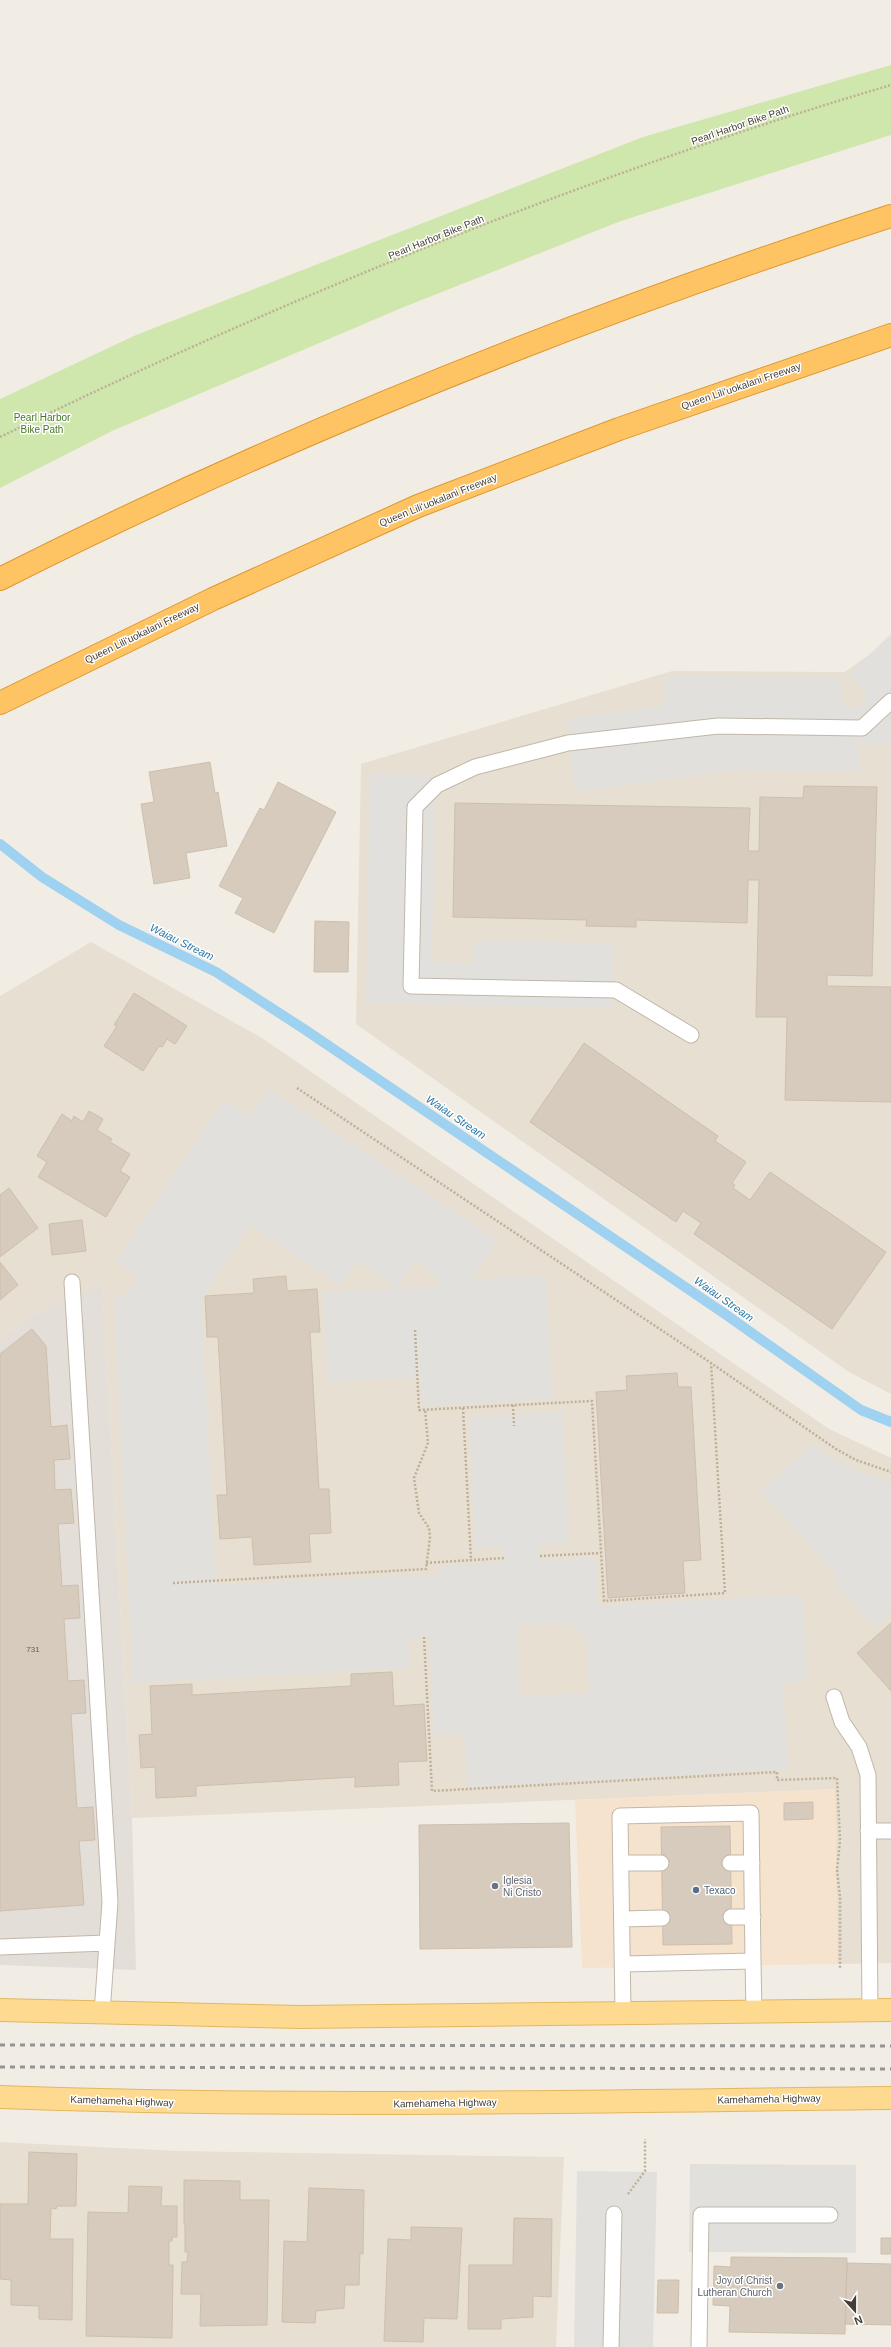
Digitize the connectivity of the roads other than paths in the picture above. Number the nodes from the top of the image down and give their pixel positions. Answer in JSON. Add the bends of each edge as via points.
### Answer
{"nodes":[{"id":1,"x":891,"y":216,"type":"edge"},
{"id":2,"x":891,"y":335,"type":"edge"},
{"id":3,"x":0,"y":579,"type":"edge"},
{"id":4,"x":891,"y":701,"type":"edge"},
{"id":5,"x":0,"y":703,"type":"edge"},
{"id":6,"x":691,"y":1035,"type":"dead end"},
{"id":7,"x":72,"y":1282,"type":"dead end"},
{"id":8,"x":834,"y":1697,"type":"dead end"},
{"id":9,"x":868,"y":1831,"type":"junction"},
{"id":10,"x":891,"y":1831,"type":"edge"},
{"id":11,"x":621,"y":1863,"type":"junction"},
{"id":12,"x":662,"y":1863,"type":"dead end"},
{"id":13,"x":730,"y":1863,"type":"dead end"},
{"id":14,"x":752,"y":1863,"type":"junction"},
{"id":15,"x":731,"y":1917,"type":"dead end"},
{"id":16,"x":753,"y":1917,"type":"junction"},
{"id":17,"x":662,"y":1918,"type":"dead end"},
{"id":18,"x":622,"y":1919,"type":"junction"},
{"id":19,"x":106,"y":1943,"type":"junction"},
{"id":20,"x":0,"y":1947,"type":"edge"},
{"id":21,"x":754,"y":1961,"type":"junction"},
{"id":22,"x":623,"y":1964,"type":"junction"},
{"id":23,"x":0,"y":2010,"type":"edge"},
{"id":24,"x":880,"y":2011,"type":"edge"},
{"id":25,"x":754,"y":2012,"type":"junction"},
{"id":26,"x":102,"y":2013,"type":"junction"},
{"id":27,"x":624,"y":2013,"type":"junction"},
{"id":28,"x":0,"y":2097,"type":"edge"},
{"id":29,"x":891,"y":2098,"type":"edge"},
{"id":30,"x":614,"y":2214,"type":"dead end"},
{"id":31,"x":830,"y":2215,"type":"dead end"},
{"id":32,"x":611,"y":2347,"type":"edge"},
{"id":33,"x":699,"y":2347,"type":"edge"}],
"edges":[{"from":1,"to":3,"type":"highway","via":[[746,263],[513,350],[336,421],[119,519]]},
{"from":2,"to":5,"type":"highway","name":"Queen Liliʻuokalani Freeway","via":[[619,429],[418,506],[213,599]]},
{"from":4,"to":6,"type":"lane","via":[[862,728],[718,726],[568,743],[475,767],[437,785],[415,807],[411,986],[616,990]]},
{"from":7,"to":19,"type":"lane","via":[[110,1902]]},
{"from":8,"to":9,"type":"lane","via":[[842,1722],[859,1747],[868,1775]]},
{"from":9,"to":10,"type":"lane"},
{"from":9,"to":24,"type":"lane"},
{"from":11,"to":12,"type":"lane"},
{"from":11,"to":14,"type":"lane","via":[[620,1816],[751,1813]]},
{"from":11,"to":18,"type":"lane"},
{"from":13,"to":14,"type":"lane"},
{"from":14,"to":16,"type":"lane"},
{"from":15,"to":16,"type":"lane"},
{"from":16,"to":21,"type":"lane"},
{"from":17,"to":18,"type":"lane"},
{"from":18,"to":22,"type":"lane"},
{"from":19,"to":20,"type":"lane"},
{"from":19,"to":26,"type":"lane"},
{"from":21,"to":22,"type":"lane"},
{"from":21,"to":25,"type":"lane"},
{"from":22,"to":27,"type":"lane"},
{"from":23,"to":26,"type":"main road"},
{"from":24,"to":25,"type":"main road"},
{"from":25,"to":27,"type":"main road"},
{"from":26,"to":27,"type":"main road","via":[[300,2017]]},
{"from":28,"to":29,"type":"main road","name":"Kamehameha Highway","via":[[127,2102],[381,2104]]},
{"from":30,"to":32,"type":"lane"},
{"from":31,"to":33,"type":"lane","via":[[701,2215]]}]}
